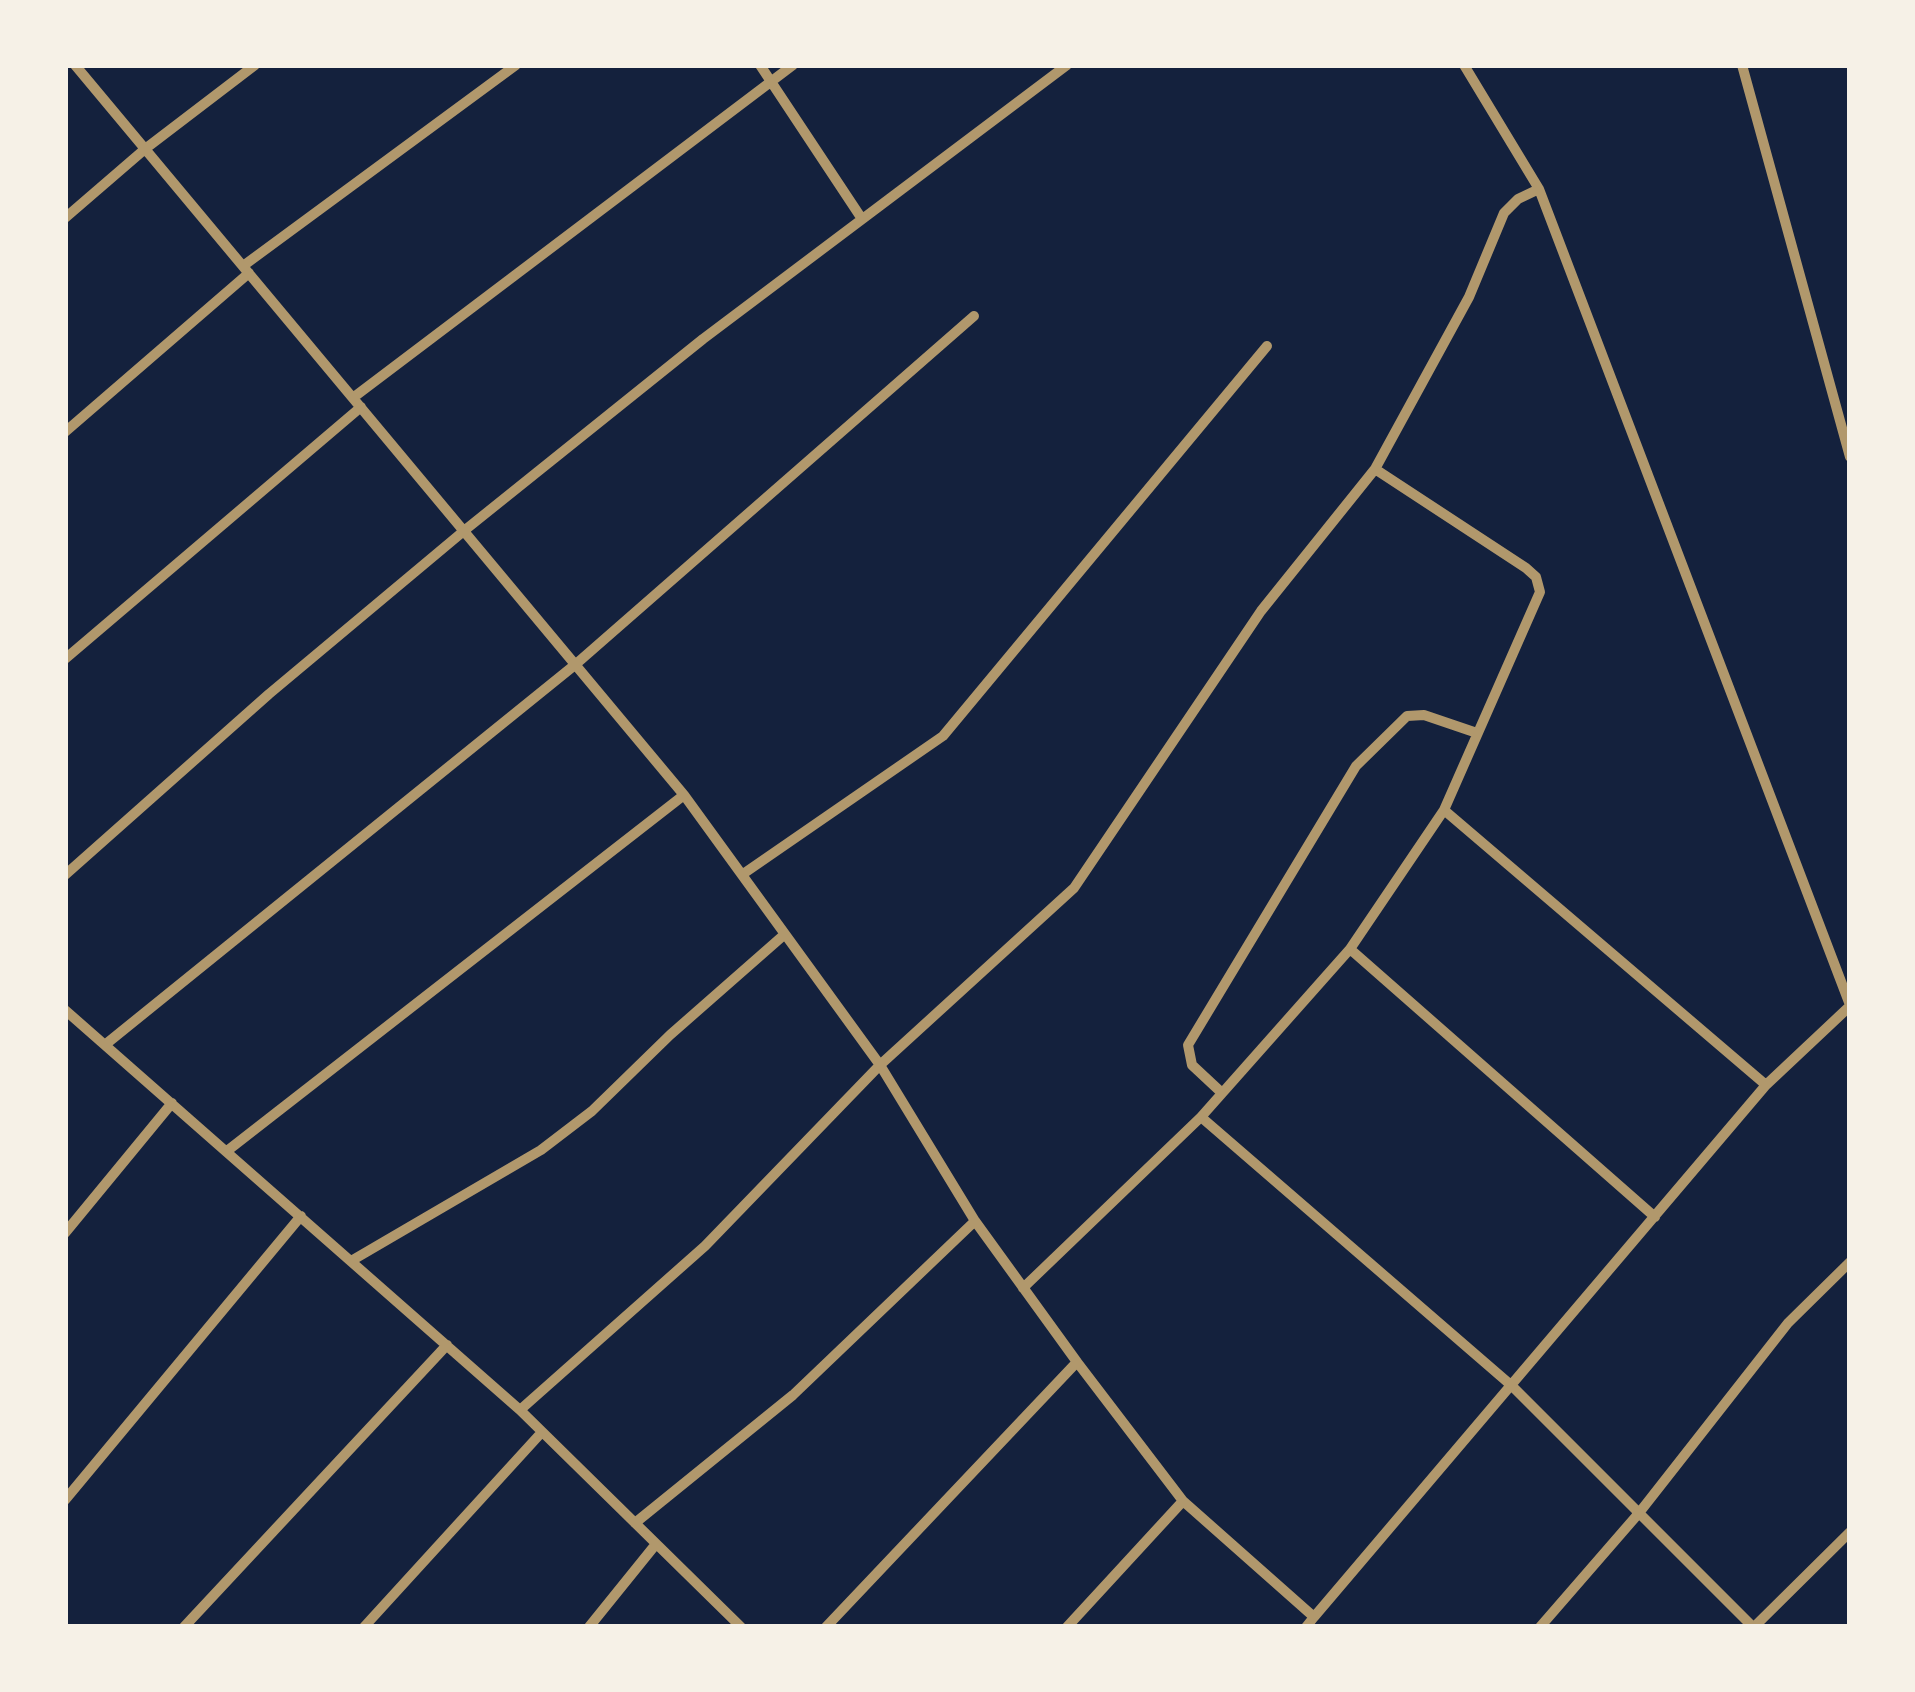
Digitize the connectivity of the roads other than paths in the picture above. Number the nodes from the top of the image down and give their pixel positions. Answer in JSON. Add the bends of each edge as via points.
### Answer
{"nodes":[{"id":1,"x":75,"y":65,"type":"edge"},
{"id":2,"x":255,"y":65,"type":"edge"},
{"id":3,"x":516,"y":65,"type":"edge"},
{"id":4,"x":760,"y":65,"type":"edge"},
{"id":5,"x":793,"y":65,"type":"edge"},
{"id":6,"x":1067,"y":65,"type":"edge"},
{"id":7,"x":1742,"y":65,"type":"edge"},
{"id":8,"x":1466,"y":66,"type":"edge"},
{"id":9,"x":770,"y":83,"type":"junction"},
{"id":10,"x":145,"y":149,"type":"junction"},
{"id":11,"x":1539,"y":189,"type":"junction"},
{"id":12,"x":65,"y":218,"type":"edge"},
{"id":13,"x":862,"y":220,"type":"junction"},
{"id":14,"x":246,"y":270,"type":"junction"},
{"id":15,"x":974,"y":316,"type":"dead end"},
{"id":16,"x":1267,"y":346,"type":"dead end"},
{"id":17,"x":358,"y":402,"type":"junction"},
{"id":18,"x":65,"y":432,"type":"edge"},
{"id":19,"x":1850,"y":456,"type":"edge"},
{"id":20,"x":1375,"y":469,"type":"junction"},
{"id":21,"x":465,"y":530,"type":"junction"},
{"id":22,"x":65,"y":659,"type":"edge"},
{"id":23,"x":576,"y":664,"type":"junction"},
{"id":24,"x":1477,"y":733,"type":"junction"},
{"id":25,"x":684,"y":794,"type":"junction"},
{"id":26,"x":1444,"y":810,"type":"junction"},
{"id":27,"x":743,"y":874,"type":"junction"},
{"id":28,"x":65,"y":875,"type":"edge"},
{"id":29,"x":785,"y":934,"type":"junction"},
{"id":30,"x":1350,"y":949,"type":"junction"},
{"id":31,"x":1850,"y":1005,"type":"edge"},
{"id":32,"x":65,"y":1010,"type":"edge"},
{"id":33,"x":106,"y":1044,"type":"junction"},
{"id":34,"x":880,"y":1066,"type":"junction"},
{"id":35,"x":1766,"y":1085,"type":"junction"},
{"id":36,"x":1222,"y":1093,"type":"junction"},
{"id":37,"x":172,"y":1103,"type":"junction"},
{"id":38,"x":1201,"y":1117,"type":"junction"},
{"id":39,"x":227,"y":1151,"type":"junction"},
{"id":40,"x":301,"y":1216,"type":"junction"},
{"id":41,"x":1654,"y":1217,"type":"junction"},
{"id":42,"x":975,"y":1221,"type":"junction"},
{"id":43,"x":65,"y":1234,"type":"edge"},
{"id":44,"x":351,"y":1261,"type":"junction"},
{"id":45,"x":1850,"y":1262,"type":"edge"},
{"id":46,"x":1023,"y":1288,"type":"junction"},
{"id":47,"x":447,"y":1346,"type":"junction"},
{"id":48,"x":1078,"y":1362,"type":"junction"},
{"id":49,"x":1512,"y":1386,"type":"junction"},
{"id":50,"x":520,"y":1410,"type":"junction"},
{"id":51,"x":542,"y":1432,"type":"junction"},
{"id":52,"x":65,"y":1500,"type":"edge"},
{"id":53,"x":1183,"y":1500,"type":"junction"},
{"id":54,"x":1638,"y":1512,"type":"junction"},
{"id":55,"x":636,"y":1524,"type":"junction"},
{"id":56,"x":1850,"y":1532,"type":"edge"},
{"id":57,"x":656,"y":1544,"type":"junction"},
{"id":58,"x":1310,"y":1622,"type":"edge"},
{"id":59,"x":184,"y":1627,"type":"edge"},
{"id":60,"x":364,"y":1627,"type":"edge"},
{"id":61,"x":590,"y":1627,"type":"edge"},
{"id":62,"x":741,"y":1627,"type":"edge"},
{"id":63,"x":826,"y":1627,"type":"edge"},
{"id":64,"x":1066,"y":1627,"type":"edge"},
{"id":65,"x":1540,"y":1627,"type":"edge"},
{"id":66,"x":1753,"y":1627,"type":"edge"}],
"edges":[{"from":1,"to":10,"type":"street"},
{"from":2,"to":10,"type":"street"},
{"from":3,"to":14,"type":"street"},
{"from":4,"to":9,"type":"street"},
{"from":5,"to":9,"type":"street"},
{"from":6,"to":13,"type":"street"},
{"from":7,"to":19,"type":"street"},
{"from":8,"to":11,"type":"street"},
{"from":9,"to":13,"type":"street"},
{"from":9,"to":17,"type":"street"},
{"from":10,"to":12,"type":"street"},
{"from":10,"to":14,"type":"street"},
{"from":11,"to":20,"type":"street","via":[[1504,212],[1469,296]]},
{"from":11,"to":31,"type":"street"},
{"from":13,"to":21,"type":"street"},
{"from":14,"to":17,"type":"street"},
{"from":14,"to":18,"type":"street"},
{"from":15,"to":23,"type":"street"},
{"from":16,"to":27,"type":"street","via":[[944,736]]},
{"from":17,"to":21,"type":"street"},
{"from":17,"to":22,"type":"street"},
{"from":20,"to":24,"type":"street","via":[[1536,578],[1540,592]]},
{"from":20,"to":34,"type":"street","via":[[1262,612],[1074,888]]},
{"from":21,"to":23,"type":"street"},
{"from":21,"to":28,"type":"street"},
{"from":23,"to":25,"type":"street"},
{"from":23,"to":33,"type":"street"},
{"from":24,"to":26,"type":"street"},
{"from":24,"to":36,"type":"street","via":[[1424,714],[1407,716],[1356,766],[1188,1045],[1192,1065]]},
{"from":25,"to":27,"type":"street"},
{"from":25,"to":39,"type":"street"},
{"from":26,"to":30,"type":"street"},
{"from":26,"to":35,"type":"street"},
{"from":27,"to":29,"type":"street"},
{"from":29,"to":34,"type":"street"},
{"from":29,"to":44,"type":"street","via":[[554,1140]]},
{"from":30,"to":36,"type":"street"},
{"from":30,"to":41,"type":"street"},
{"from":31,"to":35,"type":"street"},
{"from":32,"to":33,"type":"street"},
{"from":33,"to":37,"type":"street"},
{"from":34,"to":42,"type":"street"},
{"from":34,"to":50,"type":"street","via":[[705,1246]]},
{"from":35,"to":41,"type":"street"},
{"from":36,"to":38,"type":"street"},
{"from":37,"to":39,"type":"street"},
{"from":37,"to":43,"type":"street"},
{"from":38,"to":46,"type":"street"},
{"from":38,"to":49,"type":"street"},
{"from":39,"to":40,"type":"street"},
{"from":40,"to":44,"type":"street"},
{"from":40,"to":52,"type":"street"},
{"from":41,"to":49,"type":"street"},
{"from":42,"to":46,"type":"street"},
{"from":42,"to":55,"type":"street","via":[[794,1396]]},
{"from":44,"to":47,"type":"street"},
{"from":45,"to":54,"type":"street","via":[[1788,1322]]},
{"from":46,"to":48,"type":"street"},
{"from":47,"to":50,"type":"street"},
{"from":47,"to":59,"type":"street"},
{"from":48,"to":53,"type":"street"},
{"from":48,"to":63,"type":"street"},
{"from":49,"to":54,"type":"street"},
{"from":49,"to":58,"type":"street"},
{"from":50,"to":51,"type":"street"},
{"from":51,"to":55,"type":"street"},
{"from":51,"to":60,"type":"street"},
{"from":53,"to":58,"type":"street"},
{"from":53,"to":64,"type":"street"},
{"from":54,"to":65,"type":"street"},
{"from":54,"to":66,"type":"street"},
{"from":55,"to":57,"type":"street"},
{"from":56,"to":66,"type":"street"},
{"from":57,"to":61,"type":"street"},
{"from":57,"to":62,"type":"street"}]}
